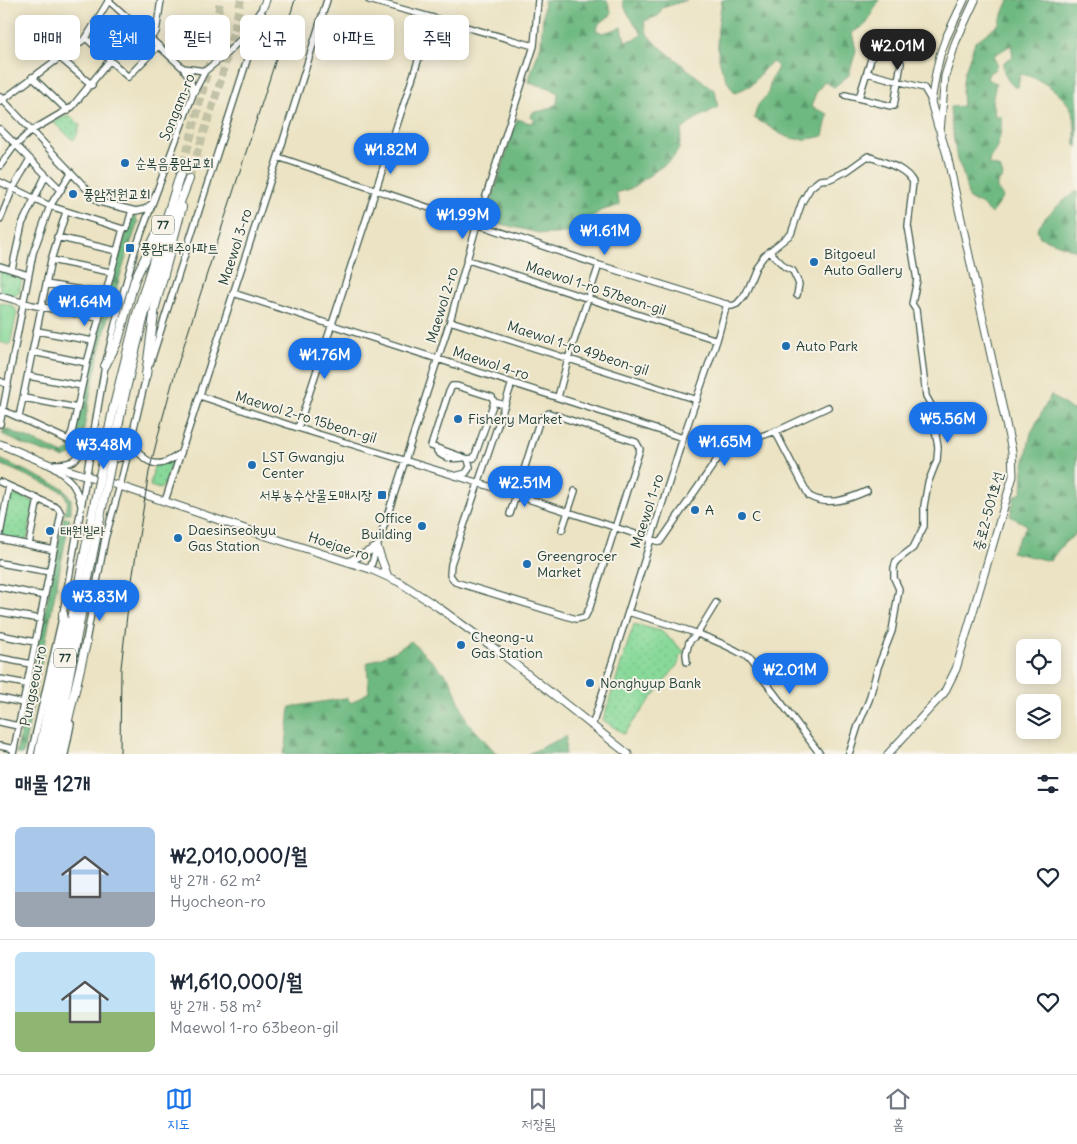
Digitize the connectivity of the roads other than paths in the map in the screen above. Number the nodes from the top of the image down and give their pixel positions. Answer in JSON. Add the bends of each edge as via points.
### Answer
{"nodes":[{"id":1,"x":108,"y":0,"type":"edge"},
{"id":2,"x":161,"y":0,"type":"edge"},
{"id":3,"x":327,"y":0,"type":"edge"},
{"id":4,"x":369,"y":0,"type":"edge"},
{"id":5,"x":538,"y":0,"type":"edge"},
{"id":6,"x":964,"y":0,"type":"edge"},
{"id":7,"x":976,"y":0,"type":"edge"},
{"id":8,"x":265,"y":4,"type":"edge"},
{"id":9,"x":125,"y":15,"type":"edge"},
{"id":10,"x":422,"y":15,"type":"edge"},
{"id":11,"x":469,"y":28,"type":"edge"},
{"id":12,"x":155,"y":33,"type":"edge"},
{"id":13,"x":86,"y":38,"type":"junction"},
{"id":14,"x":80,"y":42,"type":"edge"},
{"id":15,"x":90,"y":42,"type":"edge"},
{"id":16,"x":155,"y":43,"type":"edge"},
{"id":17,"x":158,"y":46,"type":"junction"},
{"id":18,"x":534,"y":46,"type":"junction"},
{"id":19,"x":155,"y":49,"type":"edge"},
{"id":20,"x":55,"y":60,"type":"edge"},
{"id":21,"x":63,"y":60,"type":"edge"},
{"id":22,"x":110,"y":60,"type":"joint"},
{"id":23,"x":144,"y":60,"type":"edge"},
{"id":24,"x":418,"y":60,"type":"edge"},
{"id":25,"x":183,"y":68,"type":"junction"},
{"id":26,"x":205,"y":71,"type":"junction"},
{"id":27,"x":867,"y":73,"type":"junction"},
{"id":28,"x":936,"y":73,"type":"junction"},
{"id":29,"x":32,"y":77,"type":"junction"},
{"id":30,"x":897,"y":82,"type":"junction"},
{"id":31,"x":92,"y":85,"type":"junction"},
{"id":32,"x":924,"y":88,"type":"junction"},
{"id":33,"x":193,"y":94,"type":"junction"},
{"id":34,"x":845,"y":95,"type":"dead end"},
{"id":35,"x":859,"y":98,"type":"junction"},
{"id":36,"x":1,"y":100,"type":"edge"},
{"id":37,"x":931,"y":102,"type":"junction"},
{"id":38,"x":68,"y":111,"type":"junction"},
{"id":39,"x":0,"y":130,"type":"edge"},
{"id":40,"x":31,"y":131,"type":"junction"},
{"id":41,"x":940,"y":132,"type":"junction"},
{"id":42,"x":16,"y":146,"type":"junction"},
{"id":43,"x":278,"y":157,"type":"junction"},
{"id":44,"x":30,"y":160,"type":"junction"},
{"id":45,"x":0,"y":166,"type":"edge"},
{"id":46,"x":71,"y":173,"type":"junction"},
{"id":47,"x":46,"y":175,"type":"junction"},
{"id":48,"x":180,"y":175,"type":"tunnel mouth"},
{"id":49,"x":0,"y":182,"type":"edge"},
{"id":50,"x":13,"y":188,"type":"junction"},
{"id":51,"x":376,"y":189,"type":"junction"},
{"id":52,"x":61,"y":190,"type":"junction"},
{"id":53,"x":34,"y":198,"type":"junction"},
{"id":54,"x":152,"y":204,"type":"junction"},
{"id":55,"x":50,"y":206,"type":"junction"},
{"id":56,"x":168,"y":210,"type":"junction"},
{"id":57,"x":134,"y":211,"type":"junction"},
{"id":58,"x":66,"y":212,"type":"junction"},
{"id":59,"x":0,"y":220,"type":"edge"},
{"id":60,"x":477,"y":224,"type":"junction"},
{"id":61,"x":144,"y":226,"type":"junction"},
{"id":62,"x":123,"y":229,"type":"junction"},
{"id":63,"x":57,"y":237,"type":"junction"},
{"id":64,"x":117,"y":251,"type":"junction"},
{"id":65,"x":769,"y":251,"type":"junction"},
{"id":66,"x":51,"y":260,"type":"junction"},
{"id":67,"x":468,"y":260,"type":"junction"},
{"id":68,"x":600,"y":265,"type":"junction"},
{"id":69,"x":0,"y":266,"type":"edge"},
{"id":70,"x":12,"y":270,"type":"junction"},
{"id":71,"x":110,"y":272,"type":"junction"},
{"id":72,"x":28,"y":275,"type":"junction"},
{"id":73,"x":46,"y":284,"type":"junction"},
{"id":74,"x":233,"y":293,"type":"junction"},
{"id":75,"x":104,"y":294,"type":"junction"},
{"id":76,"x":797,"y":295,"type":"dead end"},
{"id":77,"x":0,"y":296,"type":"edge"},
{"id":78,"x":588,"y":300,"type":"junction"},
{"id":79,"x":24,"y":303,"type":"junction"},
{"id":80,"x":727,"y":304,"type":"junction"},
{"id":81,"x":42,"y":307,"type":"junction"},
{"id":82,"x":98,"y":318,"type":"junction"},
{"id":83,"x":450,"y":321,"type":"junction"},
{"id":84,"x":332,"y":325,"type":"junction"},
{"id":85,"x":37,"y":331,"type":"junction"},
{"id":86,"x":717,"y":340,"type":"junction"},
{"id":87,"x":93,"y":341,"type":"junction"},
{"id":88,"x":33,"y":352,"type":"junction"},
{"id":89,"x":568,"y":358,"type":"junction"},
{"id":90,"x":438,"y":359,"type":"junction"},
{"id":91,"x":87,"y":363,"type":"junction"},
{"id":92,"x":105,"y":366,"type":"junction"},
{"id":93,"x":146,"y":375,"type":"junction"},
{"id":94,"x":28,"y":376,"type":"junction"},
{"id":95,"x":0,"y":382,"type":"edge"},
{"id":96,"x":512,"y":383,"type":"junction"},
{"id":97,"x":8,"y":385,"type":"junction"},
{"id":98,"x":82,"y":386,"type":"junction"},
{"id":99,"x":200,"y":396,"type":"junction"},
{"id":100,"x":558,"y":397,"type":"junction"},
{"id":101,"x":24,"y":398,"type":"junction"},
{"id":102,"x":697,"y":400,"type":"junction"},
{"id":103,"x":494,"y":402,"type":"junction"},
{"id":104,"x":505,"y":405,"type":"junction"},
{"id":105,"x":828,"y":407,"type":"dead end"},
{"id":106,"x":77,"y":408,"type":"junction"},
{"id":107,"x":2,"y":410,"type":"edge"},
{"id":108,"x":19,"y":417,"type":"junction"},
{"id":109,"x":0,"y":424,"type":"edge"},
{"id":110,"x":298,"y":428,"type":"junction"},
{"id":111,"x":775,"y":431,"type":"junction"},
{"id":112,"x":93,"y":434,"type":"junction"},
{"id":113,"x":130,"y":438,"type":"junction"},
{"id":114,"x":683,"y":438,"type":"junction"},
{"id":115,"x":0,"y":444,"type":"edge"},
{"id":116,"x":91,"y":446,"type":"junction"},
{"id":117,"x":437,"y":451,"type":"dead end"},
{"id":118,"x":181,"y":453,"type":"junction"},
{"id":119,"x":127,"y":455,"type":"junction"},
{"id":120,"x":466,"y":458,"type":"junction"},
{"id":121,"x":404,"y":461,"type":"junction"},
{"id":122,"x":48,"y":464,"type":"junction"},
{"id":123,"x":87,"y":476,"type":"junction"},
{"id":124,"x":455,"y":476,"type":"junction"},
{"id":125,"x":0,"y":482,"type":"edge"},
{"id":126,"x":479,"y":483,"type":"junction"},
{"id":127,"x":9,"y":486,"type":"junction"},
{"id":128,"x":120,"y":486,"type":"junction"},
{"id":129,"x":575,"y":491,"type":"dead end"},
{"id":130,"x":867,"y":491,"type":"dead end"},
{"id":131,"x":516,"y":494,"type":"junction"},
{"id":132,"x":38,"y":498,"type":"junction"},
{"id":133,"x":165,"y":502,"type":"junction"},
{"id":134,"x":82,"y":508,"type":"junction"},
{"id":135,"x":568,"y":512,"type":"junction"},
{"id":136,"x":510,"y":514,"type":"dead end"},
{"id":137,"x":616,"y":528,"type":"junction"},
{"id":138,"x":562,"y":530,"type":"dead end"},
{"id":139,"x":0,"y":534,"type":"edge"},
{"id":140,"x":0,"y":539,"type":"edge"},
{"id":141,"x":650,"y":540,"type":"junction"},
{"id":142,"x":29,"y":544,"type":"junction"},
{"id":143,"x":377,"y":547,"type":"junction"},
{"id":144,"x":54,"y":550,"type":"junction"},
{"id":145,"x":348,"y":562,"type":"junction"},
{"id":146,"x":0,"y":563,"type":"edge"},
{"id":147,"x":87,"y":563,"type":"junction"},
{"id":148,"x":370,"y":569,"type":"junction"},
{"id":149,"x":50,"y":572,"type":"junction"},
{"id":150,"x":388,"y":577,"type":"junction"},
{"id":151,"x":0,"y":587,"type":"edge"},
{"id":152,"x":45,"y":596,"type":"junction"},
{"id":153,"x":716,"y":603,"type":"dead end"},
{"id":154,"x":0,"y":612,"type":"edge"},
{"id":155,"x":628,"y":612,"type":"junction"},
{"id":156,"x":62,"y":614,"type":"junction"},
{"id":157,"x":40,"y":619,"type":"junction"},
{"id":158,"x":697,"y":634,"type":"junction"},
{"id":159,"x":0,"y":635,"type":"edge"},
{"id":160,"x":35,"y":642,"type":"junction"},
{"id":161,"x":86,"y":643,"type":"junction"},
{"id":162,"x":0,"y":658,"type":"edge"},
{"id":163,"x":687,"y":662,"type":"dead end"},
{"id":164,"x":31,"y":664,"type":"junction"},
{"id":165,"x":0,"y":679,"type":"edge"},
{"id":166,"x":27,"y":684,"type":"junction"},
{"id":167,"x":0,"y":698,"type":"edge"},
{"id":168,"x":23,"y":703,"type":"junction"},
{"id":169,"x":0,"y":722,"type":"edge"},
{"id":170,"x":18,"y":726,"type":"junction"},
{"id":171,"x":592,"y":726,"type":"junction"},
{"id":172,"x":0,"y":746,"type":"edge"},
{"id":173,"x":13,"y":751,"type":"edge"},
{"id":174,"x":32,"y":754,"type":"edge"},
{"id":175,"x":39,"y":754,"type":"edge"},
{"id":176,"x":46,"y":754,"type":"edge"},
{"id":177,"x":54,"y":754,"type":"edge"},
{"id":178,"x":60,"y":754,"type":"edge"},
{"id":179,"x":65,"y":754,"type":"edge"},
{"id":180,"x":628,"y":754,"type":"edge"},
{"id":181,"x":820,"y":754,"type":"edge"},
{"id":182,"x":849,"y":754,"type":"edge"},
{"id":183,"x":888,"y":754,"type":"edge"}],
"edges":[{"from":1,"to":9,"type":"street"},
{"from":1,"to":13,"type":"street"},
{"from":2,"to":12,"type":"street"},
{"from":3,"to":43,"type":"street","name":"Maewol 3-ro"},
{"from":4,"to":10,"type":"street"},
{"from":5,"to":18,"type":"street","name":"Maewol 2-ro"},
{"from":6,"to":28,"type":"main road","via":[[944,44]]},
{"from":7,"to":41,"type":"main road","name":"중로2-501호선","via":[[953,50],[946,76]]},
{"from":8,"to":26,"type":"street","name":"Songam-ro","via":[[240,40]]},
{"from":8,"to":93,"type":"street"},
{"from":11,"to":18,"type":"street"},
{"from":13,"to":14,"type":"street"},
{"from":13,"to":15,"type":"street"},
{"from":16,"to":17,"type":"street"},
{"from":17,"to":19,"type":"street"},
{"from":17,"to":25,"type":"street"},
{"from":18,"to":60,"type":"street","name":"Maewol 2-ro"},
{"from":20,"to":29,"type":"street"},
{"from":21,"to":31,"type":"street"},
{"from":22,"to":23,"type":"street","via":[[128,77]]},
{"from":22,"to":31,"type":"street"},
{"from":24,"to":51,"type":"street"},
{"from":25,"to":26,"type":"street"},
{"from":25,"to":33,"type":"street","via":[[190,78]]},
{"from":26,"to":33,"type":"street","name":"Songam-ro"},
{"from":27,"to":30,"type":"street"},
{"from":27,"to":30,"type":"street","via":[[874,46],[878,44],[891,49],[901,63]]},
{"from":27,"to":35,"type":"street"},
{"from":28,"to":32,"type":"street"},
{"from":28,"to":37,"type":"main road"},
{"from":29,"to":36,"type":"street"},
{"from":29,"to":38,"type":"street"},
{"from":30,"to":32,"type":"street"},
{"from":30,"to":35,"type":"street","via":[[894,106]]},
{"from":31,"to":38,"type":"street"},
{"from":32,"to":37,"type":"street"},
{"from":33,"to":54,"type":"street","name":"Songam-ro"},
{"from":34,"to":35,"type":"street"},
{"from":36,"to":40,"type":"street"},
{"from":37,"to":41,"type":"main road"},
{"from":38,"to":40,"type":"street"},
{"from":39,"to":42,"type":"street"},
{"from":40,"to":42,"type":"street"},
{"from":40,"to":46,"type":"street"},
{"from":41,"to":183,"type":"main road","name":"중로2-501호선","via":[[1012,451],[1013,476],[956,669],[944,693]]},
{"from":42,"to":44,"type":"street"},
{"from":42,"to":45,"type":"street"},
{"from":43,"to":51,"type":"street"},
{"from":43,"to":74,"type":"street","name":"Maewol 3-ro"},
{"from":44,"to":47,"type":"street"},
{"from":44,"to":50,"type":"street"},
{"from":46,"to":52,"type":"street"},
{"from":46,"to":57,"type":"street","via":[[99,202]]},
{"from":47,"to":52,"type":"street"},
{"from":47,"to":53,"type":"street"},
{"from":48,"to":56,"type":"highway","number":"77"},
{"from":49,"to":50,"type":"street"},
{"from":50,"to":53,"type":"street"},
{"from":50,"to":59,"type":"street"},
{"from":51,"to":60,"type":"street"},
{"from":51,"to":84,"type":"street"},
{"from":52,"to":55,"type":"street"},
{"from":53,"to":55,"type":"street"},
{"from":53,"to":70,"type":"street","via":[[22,224]]},
{"from":54,"to":57,"type":"street"},
{"from":54,"to":61,"type":"street","name":"Songam-ro"},
{"from":55,"to":58,"type":"street"},
{"from":55,"to":72,"type":"street"},
{"from":56,"to":92,"type":"highway","via":[[135,280],[118,341]]},
{"from":56,"to":147,"type":"highway","number":"77","bridge":true,"via":[[136,316],[113,410]]},
{"from":57,"to":61,"type":"street","via":[[140,214]]},
{"from":57,"to":62,"type":"street","via":[[127,228]]},
{"from":58,"to":62,"type":"street"},
{"from":58,"to":63,"type":"street"},
{"from":60,"to":67,"type":"street","name":"Maewol 2-ro"},
{"from":60,"to":68,"type":"street"},
{"from":61,"to":92,"type":"street","name":"Songam-ro"},
{"from":62,"to":64,"type":"street"},
{"from":63,"to":64,"type":"street"},
{"from":63,"to":66,"type":"street"},
{"from":64,"to":71,"type":"street"},
{"from":65,"to":76,"type":"street","via":[[793,271],[799,284]]},
{"from":65,"to":80,"type":"street","via":[[759,261],[741,300],[735,305]]},
{"from":65,"to":182,"type":"street","via":[[789,237],[802,202],[814,184],[837,176],[868,156],[893,164],[913,182],[908,226],[917,280],[912,304],[916,310],[926,396],[935,412],[937,460],[928,483],[924,526],[913,548],[896,561],[894,578],[899,588],[892,631]]},
{"from":66,"to":71,"type":"street"},
{"from":66,"to":73,"type":"street"},
{"from":67,"to":78,"type":"street","name":"Maewol 1-ro 57beon-gil"},
{"from":67,"to":83,"type":"street","name":"Maewol 2-ro"},
{"from":68,"to":78,"type":"street"},
{"from":68,"to":80,"type":"street"},
{"from":69,"to":70,"type":"street"},
{"from":70,"to":72,"type":"street"},
{"from":71,"to":75,"type":"street"},
{"from":72,"to":79,"type":"street"},
{"from":73,"to":75,"type":"street"},
{"from":73,"to":81,"type":"street"},
{"from":74,"to":84,"type":"street","name":"Maewol 4-ro"},
{"from":74,"to":99,"type":"street","name":"Maewol 3-ro"},
{"from":75,"to":82,"type":"street"},
{"from":77,"to":79,"type":"street"},
{"from":78,"to":86,"type":"street","name":"Maewol 1-ro 57beon-gil"},
{"from":78,"to":89,"type":"street"},
{"from":79,"to":81,"type":"street"},
{"from":79,"to":97,"type":"street"},
{"from":80,"to":86,"type":"street","name":"Maewol 1-ro"},
{"from":81,"to":82,"type":"street"},
{"from":81,"to":85,"type":"street"},
{"from":82,"to":87,"type":"street"},
{"from":83,"to":89,"type":"street","name":"Maewol 1-ro 49beon-gil"},
{"from":83,"to":90,"type":"street","name":"Maewol 2-ro"},
{"from":84,"to":90,"type":"street","name":"Maewol 4-ro"},
{"from":84,"to":110,"type":"street"},
{"from":85,"to":87,"type":"street"},
{"from":85,"to":88,"type":"street"},
{"from":86,"to":102,"type":"street","name":"Maewol 1-ro"},
{"from":87,"to":91,"type":"street"},
{"from":88,"to":91,"type":"street"},
{"from":88,"to":94,"type":"street"},
{"from":89,"to":100,"type":"street"},
{"from":89,"to":102,"type":"street","name":"Maewol 1-ro 49beon-gil"},
{"from":90,"to":96,"type":"street","name":"Maewol 4-ro"},
{"from":90,"to":121,"type":"street","name":"Maewol 2-ro"},
{"from":91,"to":98,"type":"street"},
{"from":92,"to":112,"type":"street","name":"Songam-ro"},
{"from":93,"to":113,"type":"street"},
{"from":93,"to":147,"type":"highway","number":"77","bridge":true,"via":[[155,307],[189,179],[171,224],[146,308]]},
{"from":94,"to":98,"type":"street"},
{"from":94,"to":101,"type":"street"},
{"from":95,"to":97,"type":"street"},
{"from":96,"to":100,"type":"street","name":"Maewol 4-ro"},
{"from":96,"to":104,"type":"street"},
{"from":97,"to":107,"type":"street"},
{"from":98,"to":106,"type":"street"},
{"from":99,"to":110,"type":"street","name":"Maewol 2-ro 15beon-gil"},
{"from":99,"to":118,"type":"street","name":"Maewol 3-ro"},
{"from":100,"to":114,"type":"street","name":"Maewol 4-ro"},
{"from":101,"to":106,"type":"street"},
{"from":101,"to":108,"type":"street"},
{"from":102,"to":114,"type":"street","name":"Maewol 1-ro"},
{"from":103,"to":104,"type":"street"},
{"from":103,"to":120,"type":"street","via":[[476,455]]},
{"from":103,"to":120,"type":"street","via":[[492,397],[457,386],[450,388],[431,446]]},
{"from":104,"to":126,"type":"street"},
{"from":105,"to":111,"type":"street"},
{"from":106,"to":108,"type":"street","via":[[68,440]]},
{"from":107,"to":108,"type":"street"},
{"from":107,"to":109,"type":"street"},
{"from":110,"to":121,"type":"street","name":"Maewol 2-ro 15beon-gil"},
{"from":111,"to":130,"type":"street","via":[[809,496],[821,501],[837,501]]},
{"from":111,"to":141,"type":"street","via":[[735,444],[723,454],[660,542]]},
{"from":112,"to":116,"type":"street","name":"Songam-ro"},
{"from":112,"to":122,"type":"street","via":[[75,460]]},
{"from":113,"to":118,"type":"street","via":[[138,452],[154,463],[163,463]]},
{"from":113,"to":119,"type":"street"},
{"from":114,"to":141,"type":"street","name":"Maewol 1-ro"},
{"from":115,"to":122,"type":"main road","name":"Hoejae-ro"},
{"from":116,"to":119,"type":"street","via":[[106,460]]},
{"from":116,"to":123,"type":"street","name":"Songam-ro"},
{"from":117,"to":120,"type":"street","via":[[452,459]]},
{"from":118,"to":133,"type":"street","name":"Maewol 3-ro"},
{"from":119,"to":128,"type":"street"},
{"from":120,"to":124,"type":"street","via":[[470,467]]},
{"from":121,"to":124,"type":"street","name":"Maewol 2-ro 15beon-gil"},
{"from":121,"to":143,"type":"street","name":"Maewol 2-ro"},
{"from":122,"to":123,"type":"main road","name":"Hoejae-ro"},
{"from":122,"to":134,"type":"street","via":[[72,483]]},
{"from":123,"to":128,"type":"main road","name":"Hoejae-ro"},
{"from":123,"to":134,"type":"street","name":"Pungseou-ro"},
{"from":124,"to":126,"type":"street","name":"Maewol 2-ro 15beon-gil"},
{"from":125,"to":127,"type":"street"},
{"from":126,"to":131,"type":"street","name":"Maewol 2-ro 15beon-gil"},
{"from":126,"to":137,"type":"street","via":[[451,564],[450,575],[460,584],[580,619],[590,607]]},
{"from":127,"to":132,"type":"street"},
{"from":127,"to":139,"type":"street"},
{"from":128,"to":133,"type":"main road","name":"Hoejae-ro"},
{"from":128,"to":161,"type":"street","via":[[105,539]]},
{"from":129,"to":135,"type":"street"},
{"from":131,"to":135,"type":"street","name":"Maewol 2-ro 15beon-gil"},
{"from":131,"to":136,"type":"street"},
{"from":131,"to":137,"type":"street","via":[[543,416],[549,413],[601,430],[636,442],[640,449]]},
{"from":132,"to":142,"type":"street"},
{"from":132,"to":144,"type":"street","via":[[58,508],[61,514]]},
{"from":133,"to":145,"type":"main road","name":"Hoejae-ro"},
{"from":134,"to":156,"type":"street","name":"Pungseou-ro"},
{"from":135,"to":137,"type":"street","name":"Maewol 2-ro 15beon-gil"},
{"from":135,"to":138,"type":"street"},
{"from":137,"to":141,"type":"street","name":"Maewol 2-ro 15beon-gil"},
{"from":140,"to":142,"type":"street"},
{"from":141,"to":155,"type":"street","name":"Maewol 1-ro"},
{"from":142,"to":144,"type":"street"},
{"from":143,"to":145,"type":"main road"},
{"from":143,"to":148,"type":"street","name":"Maewol 2-ro"},
{"from":143,"to":150,"type":"main road"},
{"from":144,"to":149,"type":"street"},
{"from":145,"to":148,"type":"main road","name":"Hoejae-ro"},
{"from":146,"to":149,"type":"street"},
{"from":147,"to":176,"type":"highway","number":"77"},
{"from":147,"to":177,"type":"highway","number":"77"},
{"from":148,"to":150,"type":"main road","name":"Hoejae-ro"},
{"from":149,"to":152,"type":"street"},
{"from":150,"to":171,"type":"main road","name":"Hoejae-ro","via":[[438,607],[501,653]]},
{"from":151,"to":152,"type":"street"},
{"from":152,"to":157,"type":"street"},
{"from":153,"to":158,"type":"street"},
{"from":154,"to":157,"type":"street"},
{"from":155,"to":158,"type":"street"},
{"from":155,"to":171,"type":"street","name":"Maewol 1-ro"},
{"from":156,"to":174,"type":"street","name":"Pungseou-ro"},
{"from":156,"to":175,"type":"highway","via":[[64,620]]},
{"from":157,"to":160,"type":"street"},
{"from":158,"to":163,"type":"street","via":[[689,642]]},
{"from":158,"to":181,"type":"street","via":[[743,654]]},
{"from":159,"to":160,"type":"street"},
{"from":160,"to":164,"type":"street"},
{"from":161,"to":178,"type":"highway"},
{"from":161,"to":179,"type":"street"},
{"from":162,"to":164,"type":"street"},
{"from":164,"to":166,"type":"street"},
{"from":165,"to":166,"type":"street"},
{"from":166,"to":168,"type":"street"},
{"from":167,"to":168,"type":"street"},
{"from":168,"to":170,"type":"street"},
{"from":169,"to":170,"type":"street"},
{"from":170,"to":173,"type":"street"},
{"from":171,"to":180,"type":"main road","name":"Hoejae-ro"},
{"from":172,"to":173,"type":"street"}]}
